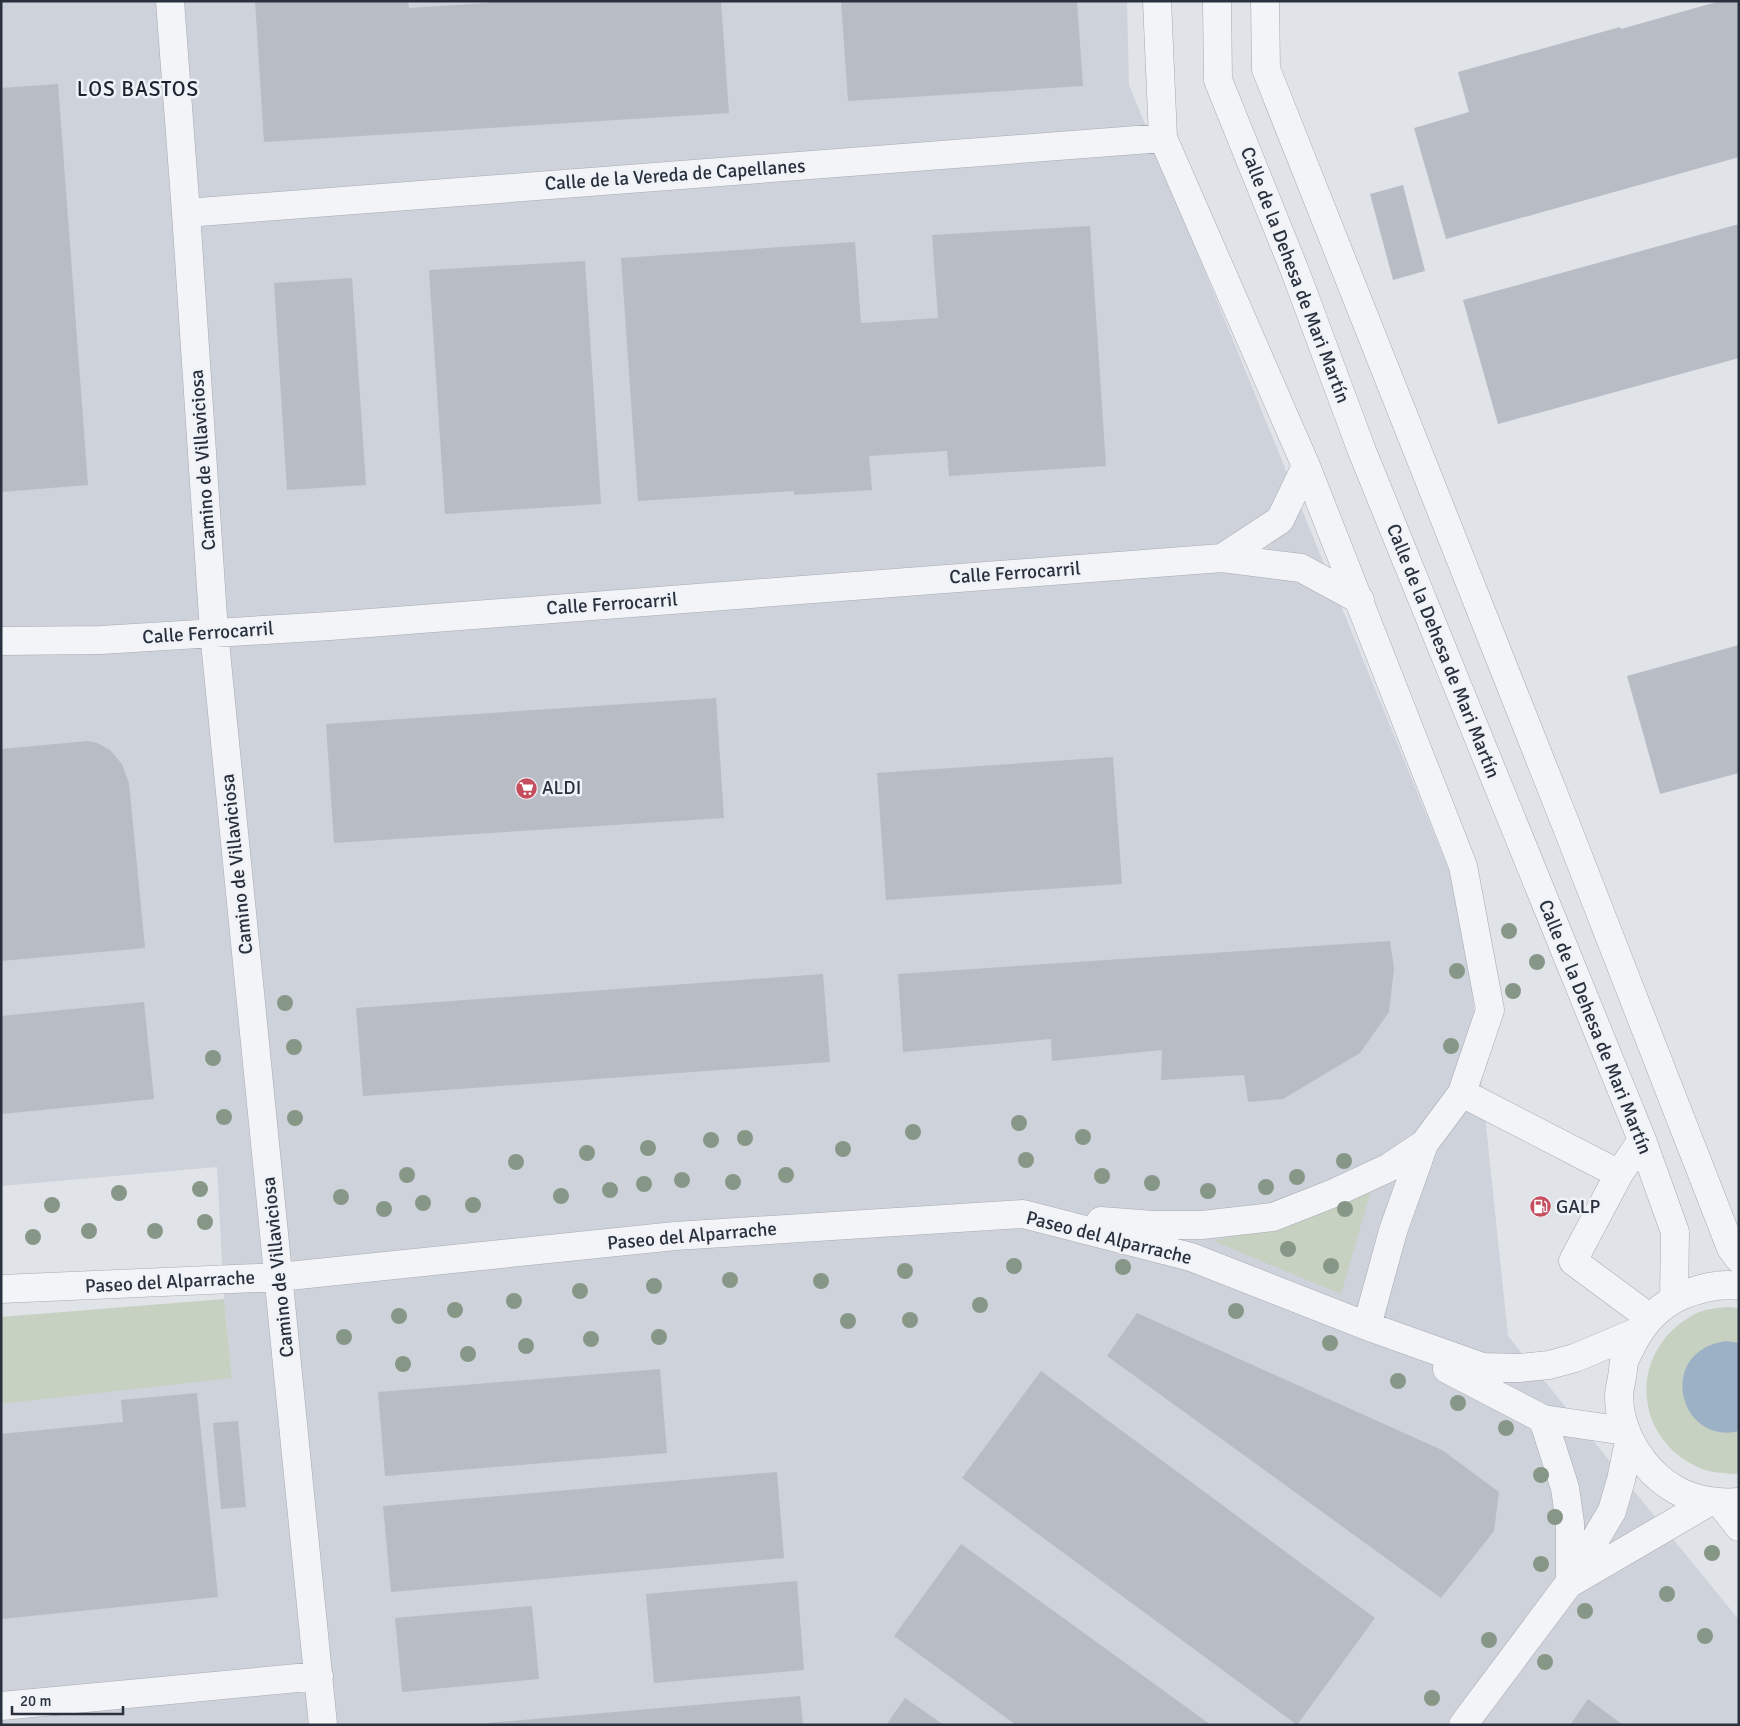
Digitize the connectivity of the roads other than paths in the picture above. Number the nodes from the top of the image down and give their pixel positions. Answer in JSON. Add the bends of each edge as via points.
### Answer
{"nodes":[{"id":1,"x":170,"y":1,"type":"edge"},
{"id":2,"x":1156,"y":1,"type":"edge"},
{"id":3,"x":1217,"y":1,"type":"edge"},
{"id":4,"x":1265,"y":1,"type":"edge"},
{"id":5,"x":1163,"y":138,"type":"junction"},
{"id":6,"x":186,"y":213,"type":"junction"},
{"id":7,"x":1306,"y":466,"type":"junction"},
{"id":8,"x":1222,"y":558,"type":"junction"},
{"id":9,"x":1360,"y":600,"type":"junction"},
{"id":10,"x":214,"y":632,"type":"junction"},
{"id":11,"x":1,"y":640,"type":"edge"},
{"id":12,"x":1462,"y":1093,"type":"junction"},
{"id":13,"x":1642,"y":1140,"type":"junction"},
{"id":14,"x":1424,"y":1144,"type":"junction"},
{"id":15,"x":1619,"y":1174,"type":"junction"},
{"id":16,"x":1023,"y":1214,"type":"junction"},
{"id":17,"x":1739,"y":1259,"type":"edge"},
{"id":18,"x":279,"y":1277,"type":"junction"},
{"id":19,"x":1739,"y":1286,"type":"edge"},
{"id":20,"x":1,"y":1289,"type":"edge"},
{"id":21,"x":1674,"y":1299,"type":"junction"},
{"id":22,"x":1644,"y":1324,"type":"junction"},
{"id":23,"x":1367,"y":1326,"type":"junction"},
{"id":24,"x":1543,"y":1419,"type":"junction"},
{"id":25,"x":1627,"y":1436,"type":"junction"},
{"id":26,"x":1723,"y":1503,"type":"edge"},
{"id":27,"x":1739,"y":1527,"type":"edge"},
{"id":28,"x":1570,"y":1582,"type":"junction"},
{"id":29,"x":319,"y":1676,"type":"junction"},
{"id":30,"x":1,"y":1706,"type":"edge"},
{"id":31,"x":323,"y":1725,"type":"edge"},
{"id":32,"x":1463,"y":1725,"type":"edge"}],
"edges":[{"from":1,"to":6,"type":"street","name":"Camino de Villaviciosa"},
{"from":2,"to":5,"type":"street"},
{"from":3,"to":13,"type":"street","name":"Calle de la Dehesa de Mari Martín","via":[[1218,80],[1366,460]]},
{"from":4,"to":17,"type":"street","via":[[1266,70],[1731,1248]]},
{"from":5,"to":6,"type":"street","name":"Calle de la Vereda de Capellanes"},
{"from":5,"to":7,"type":"street"},
{"from":6,"to":10,"type":"street","name":"Camino de Villaviciosa"},
{"from":7,"to":8,"type":"street","name":"Calle Ferrocarril","via":[[1280,520]]},
{"from":7,"to":9,"type":"street"},
{"from":8,"to":9,"type":"street","name":"Calle Ferrocarril","via":[[1301,568]]},
{"from":8,"to":10,"type":"street","name":"Calle Ferrocarril","via":[[330,626]]},
{"from":9,"to":12,"type":"street","via":[[1463,866],[1490,1010]]},
{"from":10,"to":11,"type":"street","name":"Calle Ferrocarril","via":[[101,640]]},
{"from":10,"to":18,"type":"street","name":"Camino de Villaviciosa"},
{"from":12,"to":14,"type":"street"},
{"from":12,"to":15,"type":"street"},
{"from":13,"to":15,"type":"street"},
{"from":13,"to":21,"type":"street","name":"Calle de la Dehesa de Mari Martín","via":[[1675,1232]]},
{"from":14,"to":16,"type":"street","via":[[1388,1168],[1273,1217],[1202,1226]]},
{"from":14,"to":23,"type":"street","via":[[1393,1231]]},
{"from":15,"to":22,"type":"street","via":[[1573,1261]]},
{"from":16,"to":18,"type":"street","name":"Paseo del Alparrache","via":[[676,1236]]},
{"from":16,"to":23,"type":"street","name":"Paseo del Alparrache","via":[[1192,1257]]},
{"from":18,"to":20,"type":"street","name":"Paseo del Alparrache"},
{"from":18,"to":29,"type":"street","name":"Camino de Villaviciosa"},
{"from":19,"to":21,"type":"street","via":[[1701,1288]]},
{"from":21,"to":22,"type":"street"},
{"from":22,"to":23,"type":"street","name":"Paseo del Alparrache","via":[[1575,1358],[1519,1368],[1482,1367]]},
{"from":22,"to":25,"type":"street","via":[[1624,1362],[1620,1388]]},
{"from":23,"to":24,"type":"street","name":"Paseo del Alparrache"},
{"from":24,"to":25,"type":"street","name":"Paseo del Alparrache"},
{"from":24,"to":28,"type":"street","via":[[1565,1488],[1572,1548]]},
{"from":25,"to":26,"type":"street","via":[[1649,1469],[1676,1490]]},
{"from":25,"to":28,"type":"street","via":[[1621,1480],[1612,1511]]},
{"from":26,"to":27,"type":"street"},
{"from":26,"to":28,"type":"street"},
{"from":28,"to":32,"type":"street"},
{"from":29,"to":30,"type":"street"},
{"from":29,"to":31,"type":"street","name":"Camino de Villaviciosa"}]}
